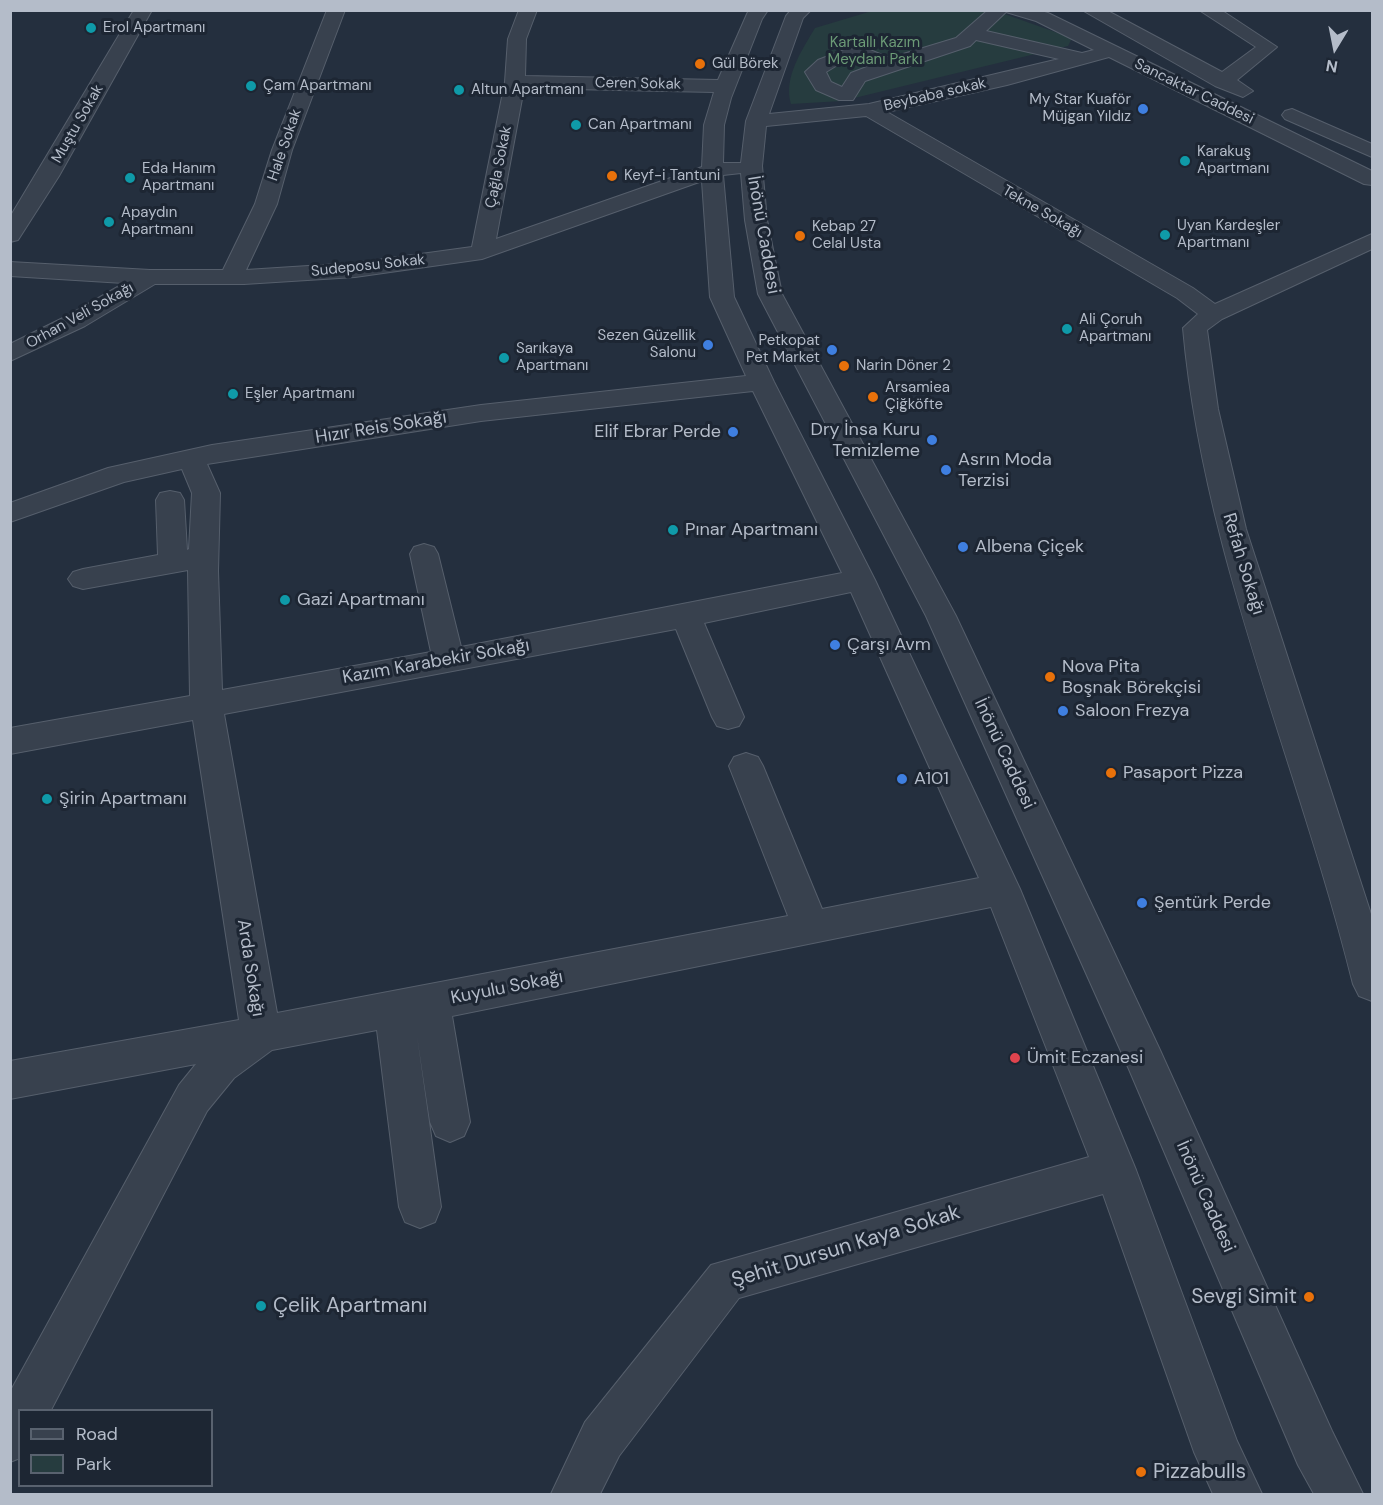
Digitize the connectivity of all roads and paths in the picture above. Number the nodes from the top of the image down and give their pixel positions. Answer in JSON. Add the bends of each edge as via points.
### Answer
{"nodes":[{"id":1,"x":143,"y":10,"type":"edge"},
{"id":2,"x":336,"y":10,"type":"edge"},
{"id":3,"x":528,"y":10,"type":"edge"},
{"id":4,"x":759,"y":10,"type":"edge"},
{"id":5,"x":802,"y":10,"type":"edge"},
{"id":6,"x":1014,"y":10,"type":"edge"},
{"id":7,"x":1091,"y":10,"type":"edge"},
{"id":8,"x":1208,"y":10,"type":"edge"},
{"id":9,"x":998,"y":11,"type":"edge"},
{"id":10,"x":973,"y":34,"type":"junction"},
{"id":11,"x":1110,"y":51,"type":"junction"},
{"id":12,"x":1081,"y":58,"type":"junction"},
{"id":13,"x":888,"y":65,"type":"dead end"},
{"id":14,"x":1222,"y":81,"type":"junction"},
{"id":15,"x":515,"y":82,"type":"junction"},
{"id":16,"x":725,"y":86,"type":"junction"},
{"id":17,"x":870,"y":110,"type":"junction"},
{"id":18,"x":756,"y":121,"type":"junction"},
{"id":19,"x":1372,"y":152,"type":"edge"},
{"id":20,"x":751,"y":166,"type":"junction"},
{"id":21,"x":712,"y":170,"type":"junction"},
{"id":22,"x":1372,"y":179,"type":"edge"},
{"id":23,"x":10,"y":235,"type":"edge"},
{"id":24,"x":1372,"y":241,"type":"edge"},
{"id":25,"x":482,"y":252,"type":"junction"},
{"id":26,"x":10,"y":268,"type":"edge"},
{"id":27,"x":150,"y":277,"type":"junction"},
{"id":28,"x":231,"y":277,"type":"junction"},
{"id":29,"x":1213,"y":314,"type":"junction"},
{"id":30,"x":10,"y":354,"type":"edge"},
{"id":31,"x":760,"y":382,"type":"junction"},
{"id":32,"x":191,"y":458,"type":"junction"},
{"id":33,"x":170,"y":500,"type":"dead end"},
{"id":34,"x":10,"y":513,"type":"edge"},
{"id":35,"x":424,"y":554,"type":"dead end"},
{"id":36,"x":188,"y":560,"type":"junction"},
{"id":37,"x":84,"y":579,"type":"dead end"},
{"id":38,"x":860,"y":580,"type":"junction"},
{"id":39,"x":686,"y":615,"type":"junction"},
{"id":40,"x":448,"y":659,"type":"junction"},
{"id":41,"x":206,"y":703,"type":"junction"},
{"id":42,"x":728,"y":717,"type":"dead end"},
{"id":43,"x":10,"y":741,"type":"edge"},
{"id":44,"x":746,"y":766,"type":"dead end"},
{"id":45,"x":1002,"y":889,"type":"junction"},
{"id":46,"x":811,"y":927,"type":"junction"},
{"id":47,"x":1372,"y":984,"type":"edge"},
{"id":48,"x":412,"y":1006,"type":"junction"},
{"id":49,"x":261,"y":1035,"type":"junction"},
{"id":50,"x":10,"y":1080,"type":"edge"},
{"id":51,"x":450,"y":1122,"type":"dead end"},
{"id":52,"x":1115,"y":1170,"type":"junction"},
{"id":53,"x":420,"y":1206,"type":"dead end"},
{"id":54,"x":27,"y":1409,"type":"edge"},
{"id":55,"x":18,"y":1425,"type":"edge"},
{"id":56,"x":10,"y":1439,"type":"edge"},
{"id":57,"x":575,"y":1494,"type":"edge"},
{"id":58,"x":1238,"y":1494,"type":"edge"},
{"id":59,"x":1339,"y":1494,"type":"edge"}],
"edges":[{"from":1,"to":23,"type":"street","name":"Muştu Sokak"},
{"from":2,"to":28,"type":"street","name":"Hale Sokak","via":[[282,150],[266,204]]},
{"from":3,"to":15,"type":"street","name":"Çağla Sokak","via":[[517,39]]},
{"from":4,"to":16,"type":"street"},
{"from":5,"to":18,"type":"street","name":"İnönü Caddesi","via":[[795,16]]},
{"from":6,"to":11,"type":"street","name":"Sancaktar Caddesi","via":[[1041,17]]},
{"from":7,"to":14,"type":"street","name":"Sancaktar Caddesi"},
{"from":8,"to":14,"type":"street","via":[[1268,47]]},
{"from":9,"to":10,"type":"street"},
{"from":10,"to":12,"type":"street"},
{"from":10,"to":13,"type":"street","via":[[963,42]]},
{"from":11,"to":12,"type":"street","name":"Beybaba sokak"},
{"from":11,"to":22,"type":"street","name":"Sancaktar Caddesi"},
{"from":12,"to":17,"type":"street","name":"Beybaba sokak"},
{"from":14,"to":19,"type":"street","name":"Sancaktar Caddesi"},
{"from":15,"to":16,"type":"street","name":"Ceren Sokak"},
{"from":15,"to":25,"type":"street","name":"Çağla Sokak"},
{"from":16,"to":21,"type":"street","via":[[714,125]]},
{"from":17,"to":18,"type":"street","name":"Beybaba sokak"},
{"from":17,"to":29,"type":"street","name":"Tekne Sokağı","via":[[1185,293]]},
{"from":18,"to":20,"type":"street","name":"İnönü Caddesi"},
{"from":20,"to":21,"type":"street","name":"Sudeposu Sokak"},
{"from":20,"to":59,"type":"street","name":"İnönü Caddesi","via":[[770,294],[941,616]]},
{"from":21,"to":25,"type":"street","name":"Sudeposu Sokak"},
{"from":21,"to":31,"type":"street","via":[[722,297]]},
{"from":24,"to":29,"type":"street","name":"Refah Sokağı"},
{"from":25,"to":28,"type":"street","name":"Sudeposu Sokak","via":[[355,270]]},
{"from":26,"to":27,"type":"street","name":"Sudeposu Sokak"},
{"from":27,"to":28,"type":"street","name":"Sudeposu Sokak"},
{"from":27,"to":30,"type":"street","name":"Orhan Veli Sokağı"},
{"from":29,"to":47,"type":"street","name":"Refah Sokağı","via":[[1195,328],[1196,350],[1202,404],[1230,528],[1355,915]]},
{"from":31,"to":32,"type":"street","name":"Hızır Reis Sokağı","via":[[481,413]]},
{"from":31,"to":38,"type":"street"},
{"from":32,"to":34,"type":"street","name":"Hızır Reis Sokağı","via":[[118,474]]},
{"from":32,"to":36,"type":"street","name":"Arda Sokağı","via":[[206,493]]},
{"from":33,"to":36,"type":"street"},
{"from":35,"to":40,"type":"street"},
{"from":36,"to":37,"type":"street"},
{"from":36,"to":41,"type":"street","name":"Arda Sokağı"},
{"from":38,"to":39,"type":"street","name":"Kazım Karabekir Sokağı"},
{"from":38,"to":45,"type":"street"},
{"from":39,"to":40,"type":"street","name":"Kazım Karabekir Sokağı"},
{"from":39,"to":42,"type":"street"},
{"from":40,"to":41,"type":"street","name":"Kazım Karabekir Sokağı"},
{"from":41,"to":43,"type":"street","name":"Kazım Karabekir Sokağı"},
{"from":41,"to":49,"type":"street","name":"Arda Sokağı"},
{"from":44,"to":46,"type":"street"},
{"from":45,"to":46,"type":"street","name":"Kuyulu Sokağı"},
{"from":45,"to":52,"type":"street"},
{"from":46,"to":48,"type":"street","name":"Kuyulu Sokağı"},
{"from":48,"to":49,"type":"street","name":"Kuyulu Sokağı"},
{"from":48,"to":51,"type":"street"},
{"from":48,"to":53,"type":"street"},
{"from":49,"to":50,"type":"street","name":"Kuyulu Sokağı"},
{"from":49,"to":54,"type":"street","name":"Arda Sokağı","via":[[220,1065],[193,1098]]},
{"from":52,"to":57,"type":"street","name":"Şehit Dursun Kaya Sokak","via":[[726,1280],[602,1439]]},
{"from":52,"to":58,"type":"street","via":[[1218,1452]]},
{"from":55,"to":56,"type":"street"}]}
